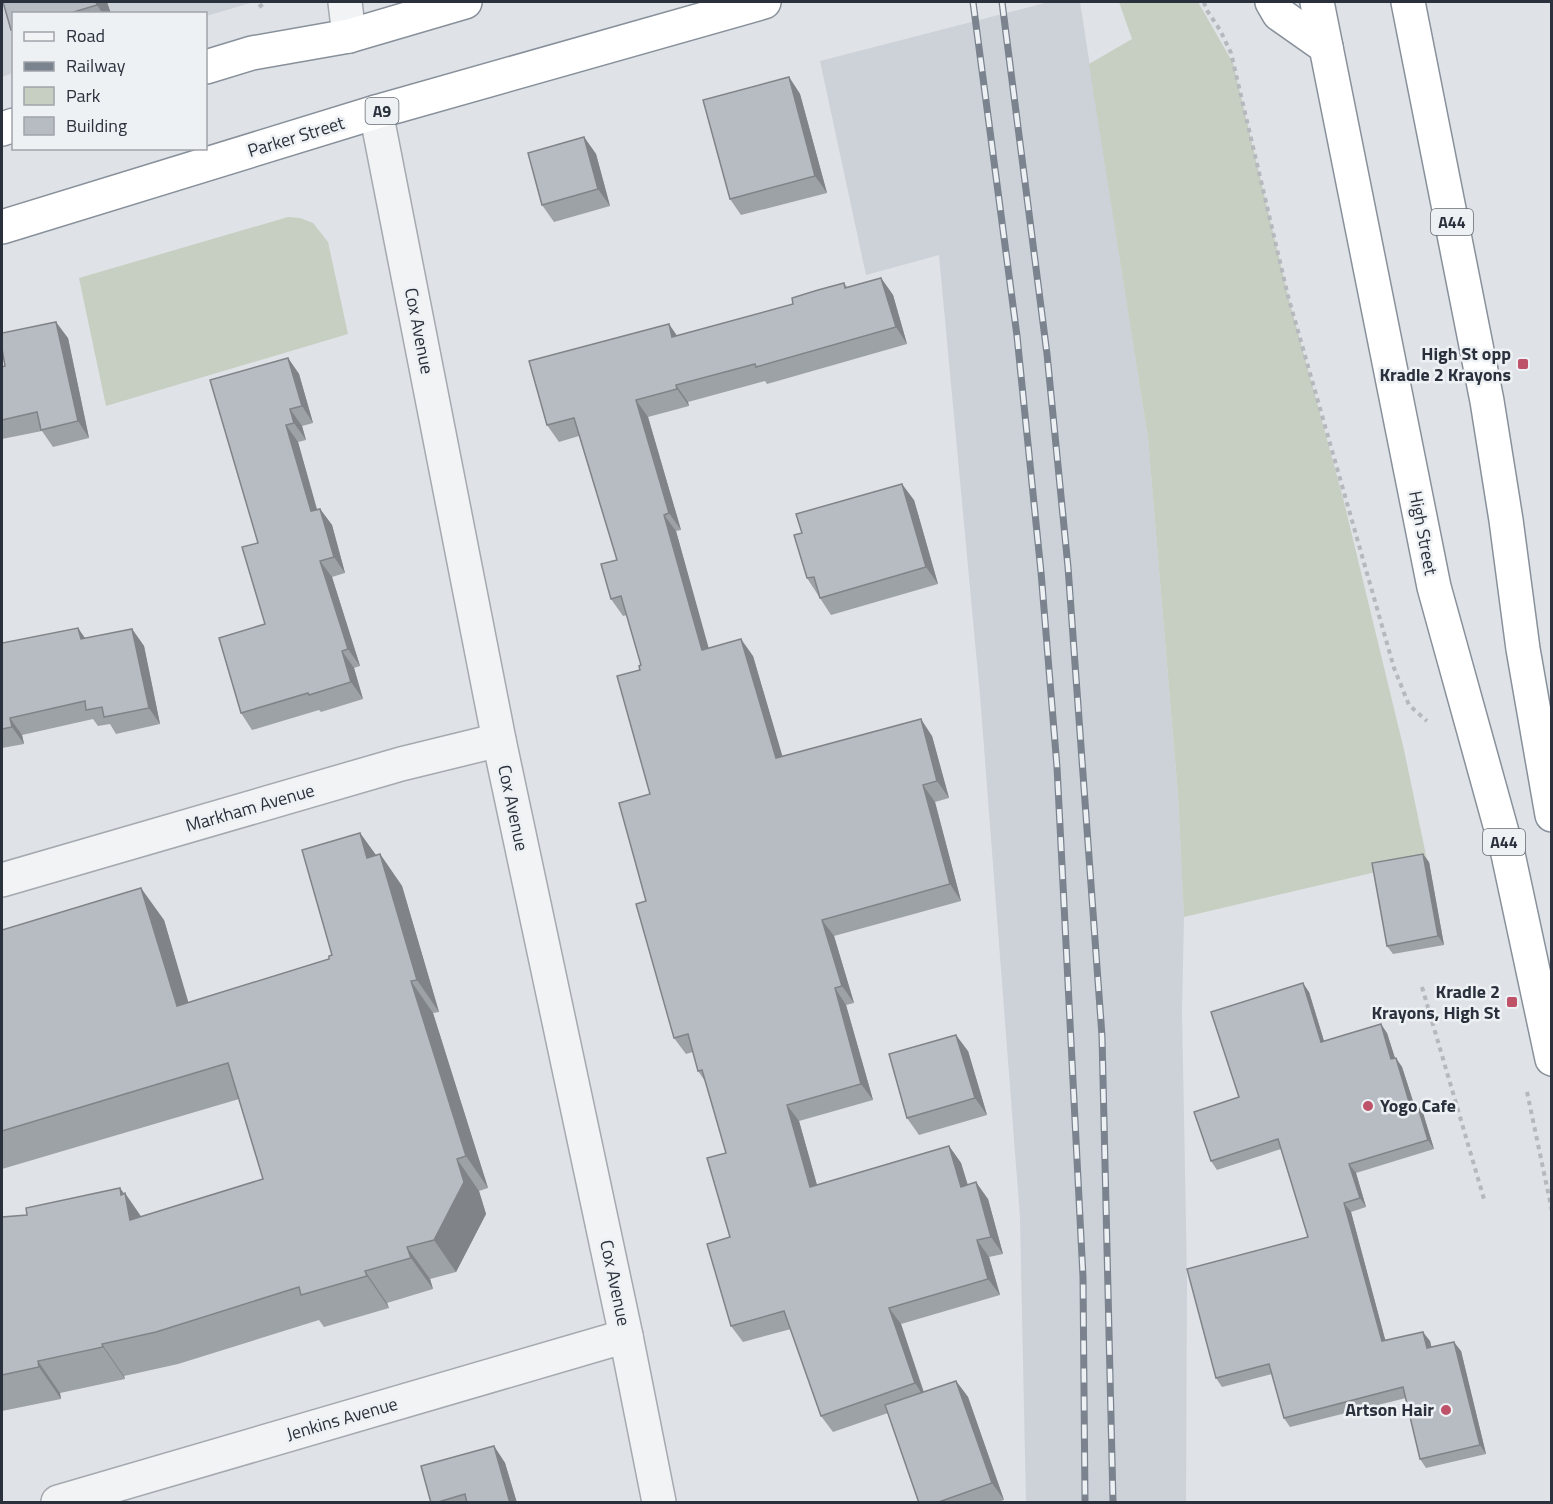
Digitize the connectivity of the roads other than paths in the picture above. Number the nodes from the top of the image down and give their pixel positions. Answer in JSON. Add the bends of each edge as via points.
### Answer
{"nodes":[{"id":1,"x":345,"y":2,"type":"edge"},
{"id":2,"x":465,"y":2,"type":"edge"},
{"id":3,"x":764,"y":2,"type":"edge"},
{"id":4,"x":1272,"y":2,"type":"edge"},
{"id":5,"x":1317,"y":2,"type":"edge"},
{"id":6,"x":1408,"y":2,"type":"edge"},
{"id":7,"x":1421,"y":2,"type":"edge"},
{"id":8,"x":349,"y":36,"type":"junction"},
{"id":9,"x":1416,"y":43,"type":"junction"},
{"id":10,"x":1326,"y":47,"type":"junction"},
{"id":11,"x":207,"y":67,"type":"edge"},
{"id":12,"x":376,"y":112,"type":"junction"},
{"id":13,"x":2,"y":227,"type":"edge"},
{"id":14,"x":499,"y":740,"type":"junction"},
{"id":15,"x":1551,"y":815,"type":"edge"},
{"id":16,"x":2,"y":880,"type":"edge"},
{"id":17,"x":1551,"y":1059,"type":"edge"},
{"id":18,"x":626,"y":1336,"type":"junction"},
{"id":19,"x":58,"y":1503,"type":"edge"},
{"id":20,"x":659,"y":1503,"type":"edge"}],
"edges":[{"from":1,"to":8,"type":"street"},
{"from":2,"to":8,"type":"highway"},
{"from":3,"to":12,"type":"highway","name":"Parker Street","number":"A9"},
{"from":4,"to":10,"type":"highway","via":[[1279,14]]},
{"from":5,"to":10,"type":"highway","name":"High Street","number":"A44"},
{"from":6,"to":9,"type":"highway","number":"A44"},
{"from":7,"to":9,"type":"highway"},
{"from":8,"to":11,"type":"highway","via":[[252,53]]},
{"from":9,"to":15,"type":"highway","number":"A44","via":[[1487,401]]},
{"from":10,"to":17,"type":"highway","name":"High Street","number":"A44","via":[[1434,587],[1508,854]]},
{"from":12,"to":13,"type":"highway","name":"Parker Street","number":"A9"},
{"from":12,"to":14,"type":"street","name":"Cox Avenue"},
{"from":14,"to":16,"type":"street","name":"Markham Avenue","via":[[401,764]]},
{"from":14,"to":18,"type":"street","name":"Cox Avenue"},
{"from":18,"to":19,"type":"street","name":"Jenkins Avenue"},
{"from":18,"to":20,"type":"street","name":"Cox Avenue"}]}
